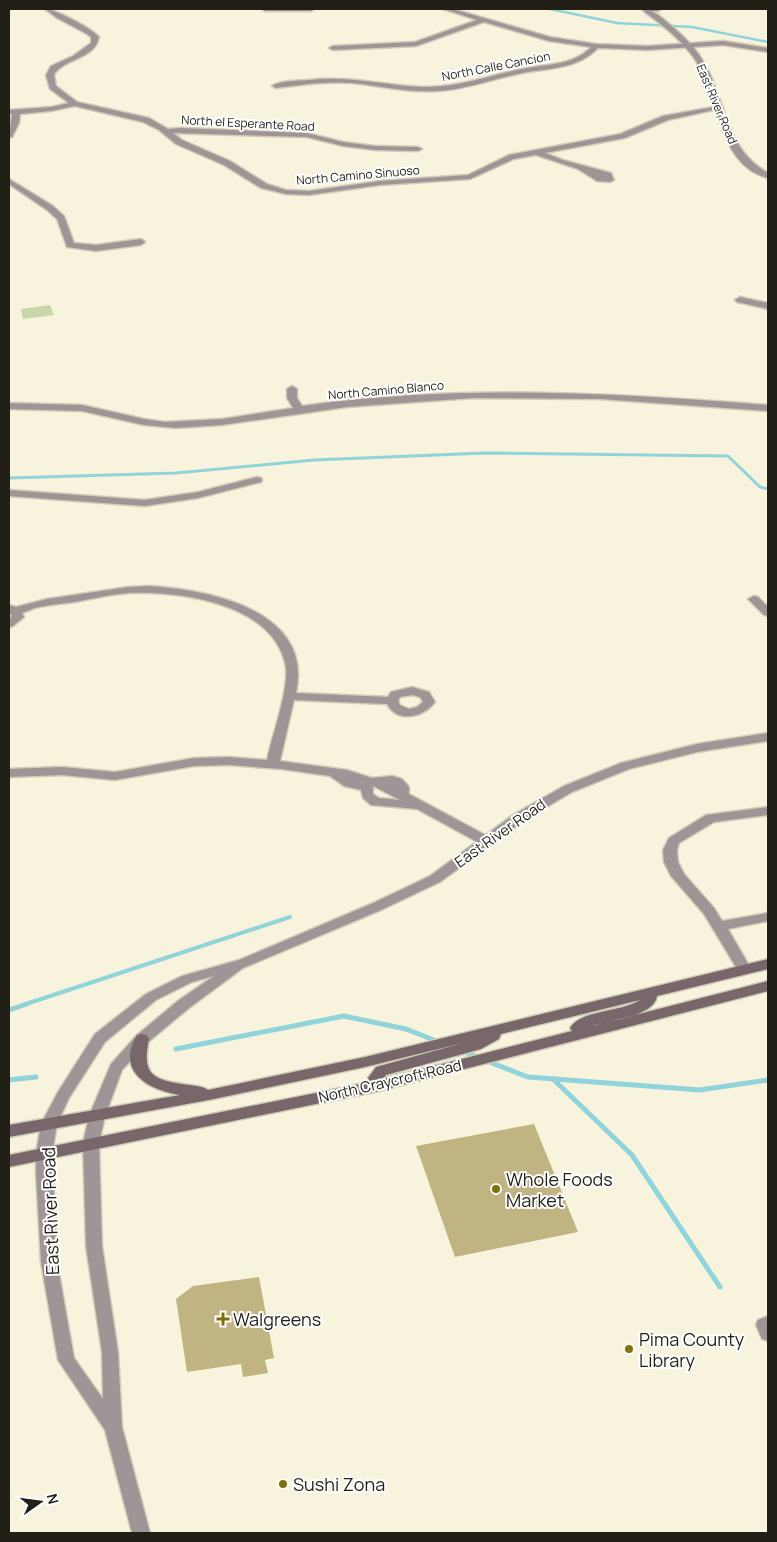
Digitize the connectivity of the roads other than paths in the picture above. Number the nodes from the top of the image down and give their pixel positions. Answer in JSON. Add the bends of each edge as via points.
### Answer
{"nodes":[{"id":1,"x":48,"y":9,"type":"edge"},
{"id":2,"x":265,"y":9,"type":"edge"},
{"id":3,"x":311,"y":9,"type":"edge"},
{"id":4,"x":446,"y":9,"type":"edge"},
{"id":5,"x":646,"y":9,"type":"edge"},
{"id":6,"x":658,"y":9,"type":"edge"},
{"id":7,"x":484,"y":20,"type":"junction"},
{"id":8,"x":687,"y":45,"type":"junction"},
{"id":9,"x":596,"y":46,"type":"junction"},
{"id":10,"x":333,"y":48,"type":"dead end"},
{"id":11,"x":768,"y":50,"type":"edge"},
{"id":12,"x":276,"y":86,"type":"dead end"},
{"id":13,"x":75,"y":104,"type":"junction"},
{"id":14,"x":719,"y":108,"type":"junction"},
{"id":15,"x":12,"y":112,"type":"edge"},
{"id":16,"x":166,"y":132,"type":"junction"},
{"id":17,"x":9,"y":135,"type":"edge"},
{"id":18,"x":418,"y":149,"type":"dead end"},
{"id":19,"x":536,"y":152,"type":"junction"},
{"id":20,"x":582,"y":169,"type":"dead end"},
{"id":21,"x":768,"y":170,"type":"edge"},
{"id":22,"x":759,"y":171,"type":"junction"},
{"id":23,"x":768,"y":176,"type":"edge"},
{"id":24,"x":9,"y":181,"type":"edge"},
{"id":25,"x":141,"y":242,"type":"dead end"},
{"id":26,"x":740,"y":300,"type":"dead end"},
{"id":27,"x":768,"y":306,"type":"edge"},
{"id":28,"x":292,"y":389,"type":"dead end"},
{"id":29,"x":9,"y":406,"type":"edge"},
{"id":30,"x":768,"y":408,"type":"edge"},
{"id":31,"x":299,"y":410,"type":"junction"},
{"id":32,"x":257,"y":480,"type":"dead end"},
{"id":33,"x":9,"y":493,"type":"edge"},
{"id":34,"x":754,"y":599,"type":"dead end"},
{"id":35,"x":12,"y":609,"type":"edge"},
{"id":36,"x":768,"y":613,"type":"edge"},
{"id":37,"x":9,"y":624,"type":"edge"},
{"id":38,"x":289,"y":696,"type":"junction"},
{"id":39,"x":392,"y":701,"type":"dead end"},
{"id":40,"x":768,"y":737,"type":"edge"},
{"id":41,"x":273,"y":763,"type":"junction"},
{"id":42,"x":9,"y":773,"type":"edge"},
{"id":43,"x":370,"y":784,"type":"junction"},
{"id":44,"x":421,"y":806,"type":"junction"},
{"id":45,"x":768,"y":811,"type":"edge"},
{"id":46,"x":486,"y":841,"type":"junction"},
{"id":47,"x":768,"y":917,"type":"edge"},
{"id":48,"x":719,"y":926,"type":"junction"},
{"id":49,"x":244,"y":963,"type":"junction"},
{"id":50,"x":768,"y":964,"type":"edge"},
{"id":51,"x":744,"y":969,"type":"junction"},
{"id":52,"x":768,"y":986,"type":"edge"},
{"id":53,"x":650,"y":992,"type":"junction"},
{"id":54,"x":503,"y":1028,"type":"junction"},
{"id":55,"x":142,"y":1038,"type":"junction"},
{"id":56,"x":564,"y":1038,"type":"junction"},
{"id":57,"x":378,"y":1086,"type":"junction"},
{"id":58,"x":214,"y":1094,"type":"junction"},
{"id":59,"x":97,"y":1116,"type":"junction"},
{"id":60,"x":49,"y":1124,"type":"junction"},
{"id":61,"x":9,"y":1131,"type":"edge"},
{"id":62,"x":91,"y":1143,"type":"junction"},
{"id":63,"x":44,"y":1154,"type":"junction"},
{"id":64,"x":9,"y":1161,"type":"edge"},
{"id":65,"x":768,"y":1323,"type":"edge"},
{"id":66,"x":768,"y":1334,"type":"edge"},
{"id":67,"x":113,"y":1427,"type":"junction"},
{"id":68,"x":141,"y":1533,"type":"edge"}],
"edges":[{"from":1,"to":13,"type":"street","via":[[88,29],[96,37],[94,44],[76,58],[54,68],[50,75],[53,87]]},
{"from":2,"to":3,"type":"street"},
{"from":4,"to":7,"type":"street"},
{"from":5,"to":6,"type":"street"},
{"from":5,"to":8,"type":"street","name":"East River Road"},
{"from":7,"to":9,"type":"street","via":[[549,39]]},
{"from":7,"to":10,"type":"street","via":[[416,44]]},
{"from":8,"to":9,"type":"street","via":[[642,48]]},
{"from":8,"to":11,"type":"street","via":[[722,43]]},
{"from":8,"to":14,"type":"street","name":"East River Road","via":[[702,65]]},
{"from":9,"to":12,"type":"street","name":"North Calle Cancion","via":[[576,61],[448,88],[405,88],[340,80]]},
{"from":13,"to":15,"type":"street","name":"North Camino Sinuoso"},
{"from":13,"to":16,"type":"street","name":"North Camino Sinuoso","via":[[146,120]]},
{"from":14,"to":19,"type":"street","name":"North Camino Sinuoso","via":[[666,118],[622,136]]},
{"from":14,"to":22,"type":"street","name":"East River Road","via":[[740,156]]},
{"from":15,"to":17,"type":"street","via":[[15,123]]},
{"from":16,"to":18,"type":"street","name":"North el Esperante Road","via":[[307,135],[375,148]]},
{"from":16,"to":19,"type":"street","name":"North Camino Sinuoso","via":[[264,186],[286,192],[308,193],[380,182],[470,178],[512,157]]},
{"from":19,"to":20,"type":"street"},
{"from":21,"to":22,"type":"street"},
{"from":22,"to":23,"type":"street","name":"East River Road"},
{"from":24,"to":25,"type":"street","via":[[61,218],[70,245],[91,247]]},
{"from":26,"to":27,"type":"street"},
{"from":28,"to":31,"type":"street","via":[[292,398]]},
{"from":29,"to":31,"type":"street","name":"North Camino Blanco","via":[[94,410],[142,423],[174,425],[249,419]]},
{"from":30,"to":31,"type":"street","name":"North Camino Blanco","via":[[560,394],[502,394],[432,397]]},
{"from":32,"to":33,"type":"street","via":[[198,495],[145,503]]},
{"from":34,"to":36,"type":"street"},
{"from":35,"to":37,"type":"street","via":[[18,617]]},
{"from":35,"to":38,"type":"street","via":[[127,590],[192,594],[230,603],[266,624],[287,650],[291,664]]},
{"from":38,"to":39,"type":"street"},
{"from":38,"to":41,"type":"street"},
{"from":40,"to":46,"type":"street","name":"East River Road","via":[[697,748],[625,766],[568,789]]},
{"from":41,"to":42,"type":"street","via":[[196,762],[115,776],[34,770]]},
{"from":41,"to":43,"type":"street","via":[[334,773],[348,783]]},
{"from":43,"to":44,"type":"street","via":[[403,795]]},
{"from":43,"to":44,"type":"street","via":[[366,795],[376,802]]},
{"from":44,"to":46,"type":"street"},
{"from":45,"to":48,"type":"street","via":[[711,818],[674,841],[670,850],[671,862],[678,876]]},
{"from":46,"to":49,"type":"street","name":"East River Road","via":[[435,879],[376,908]]},
{"from":47,"to":48,"type":"street"},
{"from":48,"to":51,"type":"street"},
{"from":49,"to":55,"type":"street","name":"East River Road","via":[[184,1004]]},
{"from":49,"to":60,"type":"street","name":"East River Road","via":[[186,979],[151,997],[100,1038]]},
{"from":50,"to":51,"type":"main road","name":"North Craycroft Road"},
{"from":51,"to":53,"type":"main road","name":"North Craycroft Road"},
{"from":52,"to":56,"type":"main road","name":"North Craycroft Road"},
{"from":53,"to":54,"type":"main road","name":"North Craycroft Road"},
{"from":53,"to":56,"type":"main road","via":[[649,1001],[639,1008],[596,1019]]},
{"from":54,"to":57,"type":"main road","via":[[476,1045],[381,1071],[375,1078]]},
{"from":54,"to":58,"type":"main road","name":"North Craycroft Road"},
{"from":55,"to":58,"type":"main road","via":[[137,1058],[139,1069],[153,1083],[161,1087]]},
{"from":55,"to":59,"type":"street","name":"East River Road","via":[[116,1068]]},
{"from":56,"to":57,"type":"main road","name":"North Craycroft Road"},
{"from":57,"to":62,"type":"main road","name":"North Craycroft Road"},
{"from":58,"to":59,"type":"main road","name":"North Craycroft Road"},
{"from":59,"to":60,"type":"main road","name":"North Craycroft Road"},
{"from":59,"to":62,"type":"street","name":"East River Road"},
{"from":60,"to":61,"type":"main road","name":"North Craycroft Road"},
{"from":60,"to":63,"type":"street","name":"East River Road"},
{"from":62,"to":63,"type":"main road","name":"North Craycroft Road"},
{"from":62,"to":67,"type":"street","name":"East River Road","via":[[94,1246],[110,1352]]},
{"from":63,"to":64,"type":"main road","name":"North Craycroft Road"},
{"from":63,"to":67,"type":"street","name":"East River Road","via":[[49,1262],[66,1360]]},
{"from":65,"to":66,"type":"street","via":[[764,1325]]},
{"from":67,"to":68,"type":"street","name":"East River Road"}]}
